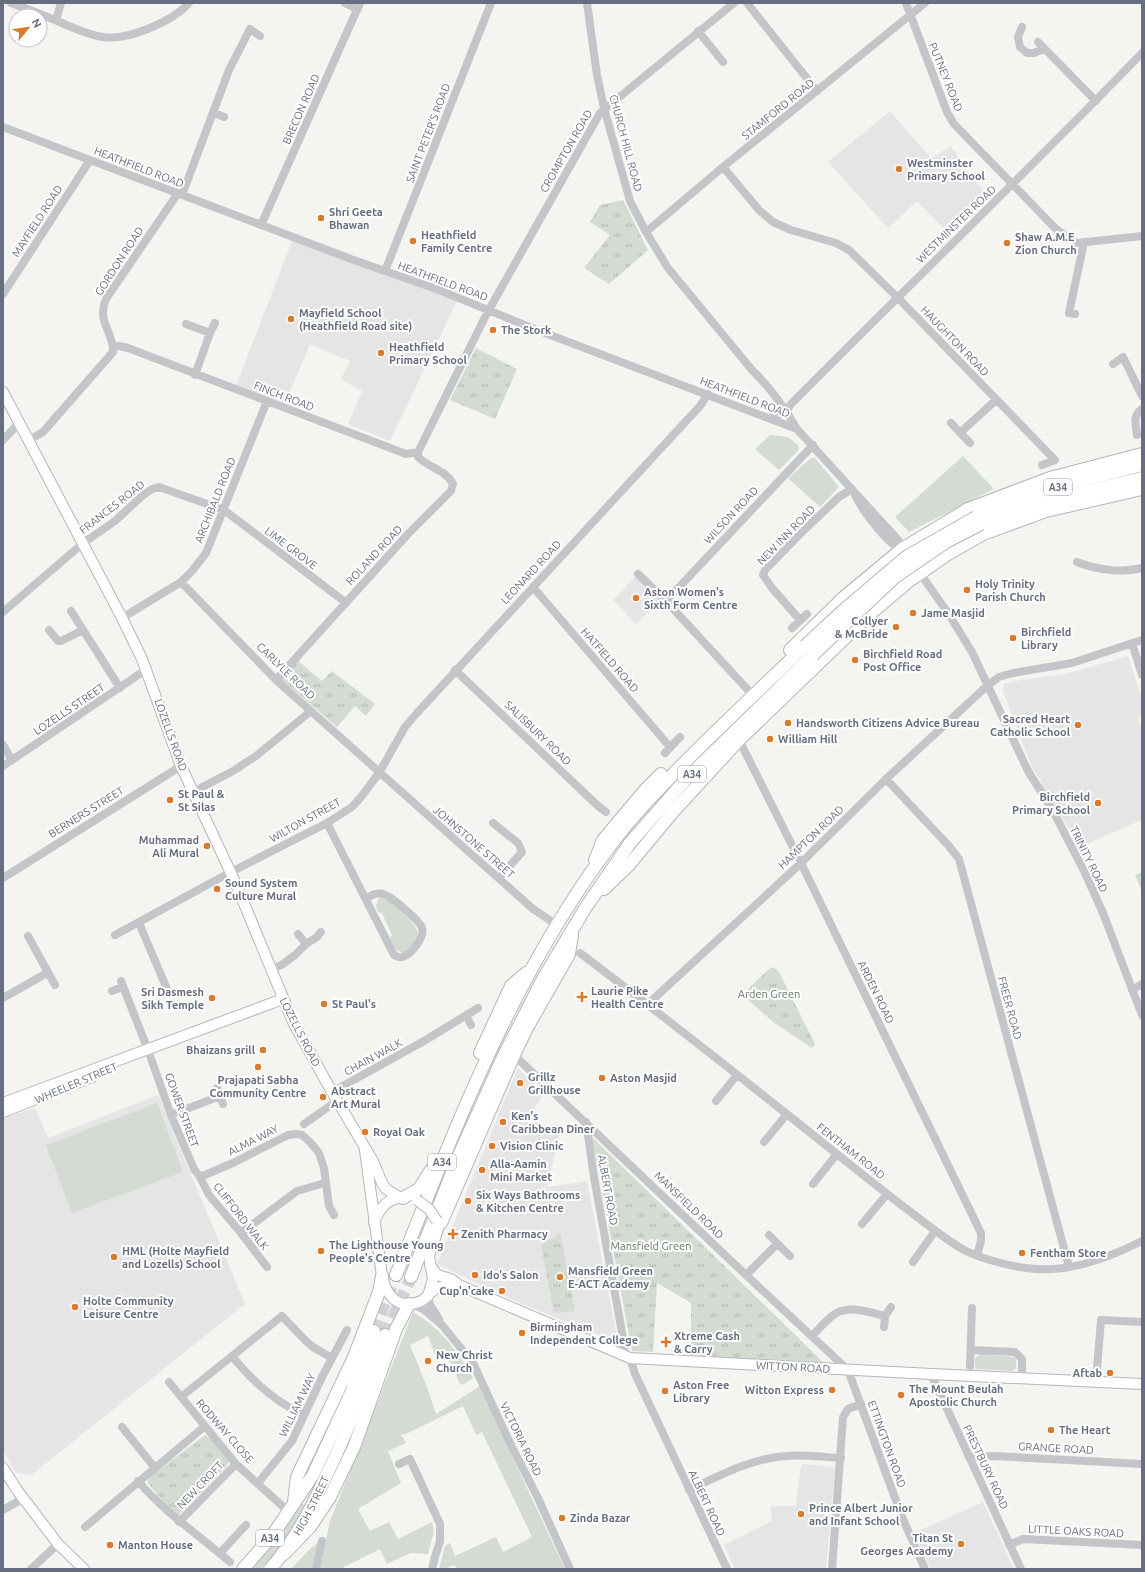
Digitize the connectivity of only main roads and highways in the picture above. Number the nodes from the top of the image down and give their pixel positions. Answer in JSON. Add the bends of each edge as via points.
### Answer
{"nodes":[{"id":1,"x":3,"y":392,"type":"edge"},
{"id":2,"x":1142,"y":454,"type":"edge"},
{"id":3,"x":1142,"y":466,"type":"edge"},
{"id":4,"x":1142,"y":478,"type":"edge"},
{"id":5,"x":1142,"y":489,"type":"edge"},
{"id":6,"x":980,"y":525,"type":"junction"},
{"id":7,"x":903,"y":552,"type":"junction"},
{"id":8,"x":918,"y":571,"type":"junction"},
{"id":9,"x":866,"y":578,"type":"junction"},
{"id":10,"x":809,"y":651,"type":"junction"},
{"id":11,"x":587,"y":880,"type":"junction"},
{"id":12,"x":586,"y":906,"type":"junction"},
{"id":13,"x":574,"y":926,"type":"junction"},
{"id":14,"x":531,"y":969,"type":"junction"},
{"id":15,"x":283,"y":999,"type":"junction"},
{"id":16,"x":148,"y":1050,"type":"junction"},
{"id":17,"x":3,"y":1103,"type":"edge"},
{"id":18,"x":26,"y":1103,"type":"junction"},
{"id":19,"x":3,"y":1108,"type":"edge"},
{"id":20,"x":3,"y":1112,"type":"edge"},
{"id":21,"x":364,"y":1146,"type":"junction"},
{"id":22,"x":401,"y":1198,"type":"junction"},
{"id":23,"x":374,"y":1223,"type":"junction"},
{"id":24,"x":437,"y":1225,"type":"junction"},
{"id":25,"x":430,"y":1265,"type":"junction"},
{"id":26,"x":396,"y":1275,"type":"tunnel mouth"},
{"id":27,"x":382,"y":1276,"type":"junction"},
{"id":28,"x":411,"y":1277,"type":"tunnel mouth"},
{"id":29,"x":459,"y":1285,"type":"junction"},
{"id":30,"x":428,"y":1296,"type":"junction"},
{"id":31,"x":410,"y":1304,"type":"junction"},
{"id":32,"x":1142,"y":1384,"type":"edge"},
{"id":33,"x":3,"y":1468,"type":"edge"},
{"id":34,"x":291,"y":1508,"type":"junction"},
{"id":35,"x":284,"y":1554,"type":"junction"},
{"id":36,"x":84,"y":1569,"type":"edge"},
{"id":37,"x":243,"y":1569,"type":"edge"},
{"id":38,"x":270,"y":1569,"type":"edge"}],
"edges":[{"from":1,"to":15,"type":"main road","name":"LOZELLS ROAD","via":[[147,669],[182,766],[231,872]]},
{"from":2,"to":7,"type":"highway","via":[[1050,478],[968,509]]},
{"from":3,"to":6,"type":"highway","number":"A34","via":[[1046,490],[985,512]]},
{"from":4,"to":6,"type":"highway","number":"A34","via":[[1051,500]]},
{"from":5,"to":6,"type":"highway"},
{"from":6,"to":7,"type":"highway","via":[[939,535]]},
{"from":6,"to":8,"type":"highway","via":[[948,554]]},
{"from":6,"to":10,"type":"highway","number":"A34","bridge":true,"via":[[906,557],[846,608]]},
{"from":7,"to":9,"type":"highway"},
{"from":8,"to":9,"type":"highway","via":[[903,577]]},
{"from":8,"to":12,"type":"highway","via":[[739,740],[672,813],[629,865]]},
{"from":9,"to":11,"type":"highway","via":[[645,790],[603,840]]},
{"from":10,"to":11,"type":"highway","number":"A34","via":[[721,725],[649,798]]},
{"from":10,"to":12,"type":"highway","number":"A34","via":[[687,778],[630,843]]},
{"from":11,"to":14,"type":"highway","number":"A34"},
{"from":12,"to":13,"type":"highway","number":"A34"},
{"from":13,"to":24,"type":"highway","via":[[568,954],[527,1028]]},
{"from":13,"to":28,"type":"highway","number":"A34","via":[[544,977],[504,1055]]},
{"from":14,"to":22,"type":"highway","via":[[511,986],[503,1002],[428,1177],[419,1189]]},
{"from":14,"to":26,"type":"highway","number":"A34","via":[[490,1049]]},
{"from":15,"to":16,"type":"main road","name":"WHEELER STREET"},
{"from":15,"to":21,"type":"main road","name":"LOZELLS ROAD","via":[[306,1048]]},
{"from":16,"to":17,"type":"main road","name":"WHEELER STREET"},
{"from":16,"to":18,"type":"main road","name":"WHEELER STREET","via":[[104,1072]]},
{"from":18,"to":19,"type":"main road","via":[[18,1102]]},
{"from":18,"to":20,"type":"main road","name":"WHEELER STREET"},
{"from":21,"to":22,"type":"main road","name":"LOZELLS ROAD","via":[[386,1189]]},
{"from":21,"to":23,"type":"main road","name":"LOZELLS ROAD"},
{"from":22,"to":23,"type":"main road","via":[[392,1199],[381,1209]]},
{"from":22,"to":24,"type":"main road","bridge":true,"via":[[417,1200],[429,1209]]},
{"from":23,"to":27,"type":"main road","name":"LOZELLS ROAD"},
{"from":24,"to":25,"type":"main road","via":[[429,1256]]},
{"from":25,"to":29,"type":"main road","name":"WITTON ROAD","via":[[437,1275],[451,1279]]},
{"from":25,"to":30,"type":"main road","via":[[433,1279]]},
{"from":27,"to":31,"type":"main road","name":"LOZELLS ROAD","via":[[386,1288],[394,1299],[401,1304]]},
{"from":27,"to":34,"type":"highway","via":[[354,1357],[297,1477]]},
{"from":29,"to":30,"type":"main road","via":[[434,1289]]},
{"from":29,"to":32,"type":"main road","name":"WITTON ROAD","via":[[627,1357]]},
{"from":30,"to":31,"type":"main road"},
{"from":31,"to":35,"type":"highway","via":[[396,1329],[354,1447],[332,1494],[310,1527]]},
{"from":33,"to":36,"type":"main road","via":[[58,1544]]},
{"from":34,"to":35,"type":"highway","name":"HIGH STREET","number":"A34","via":[[316,1468],[380,1333],[344,1437],[303,1524]]},
{"from":34,"to":37,"type":"highway","name":"HIGH STREET","number":"A34","via":[[272,1536]]},
{"from":35,"to":38,"type":"highway","name":"HIGH STREET","number":"A34"}]}
